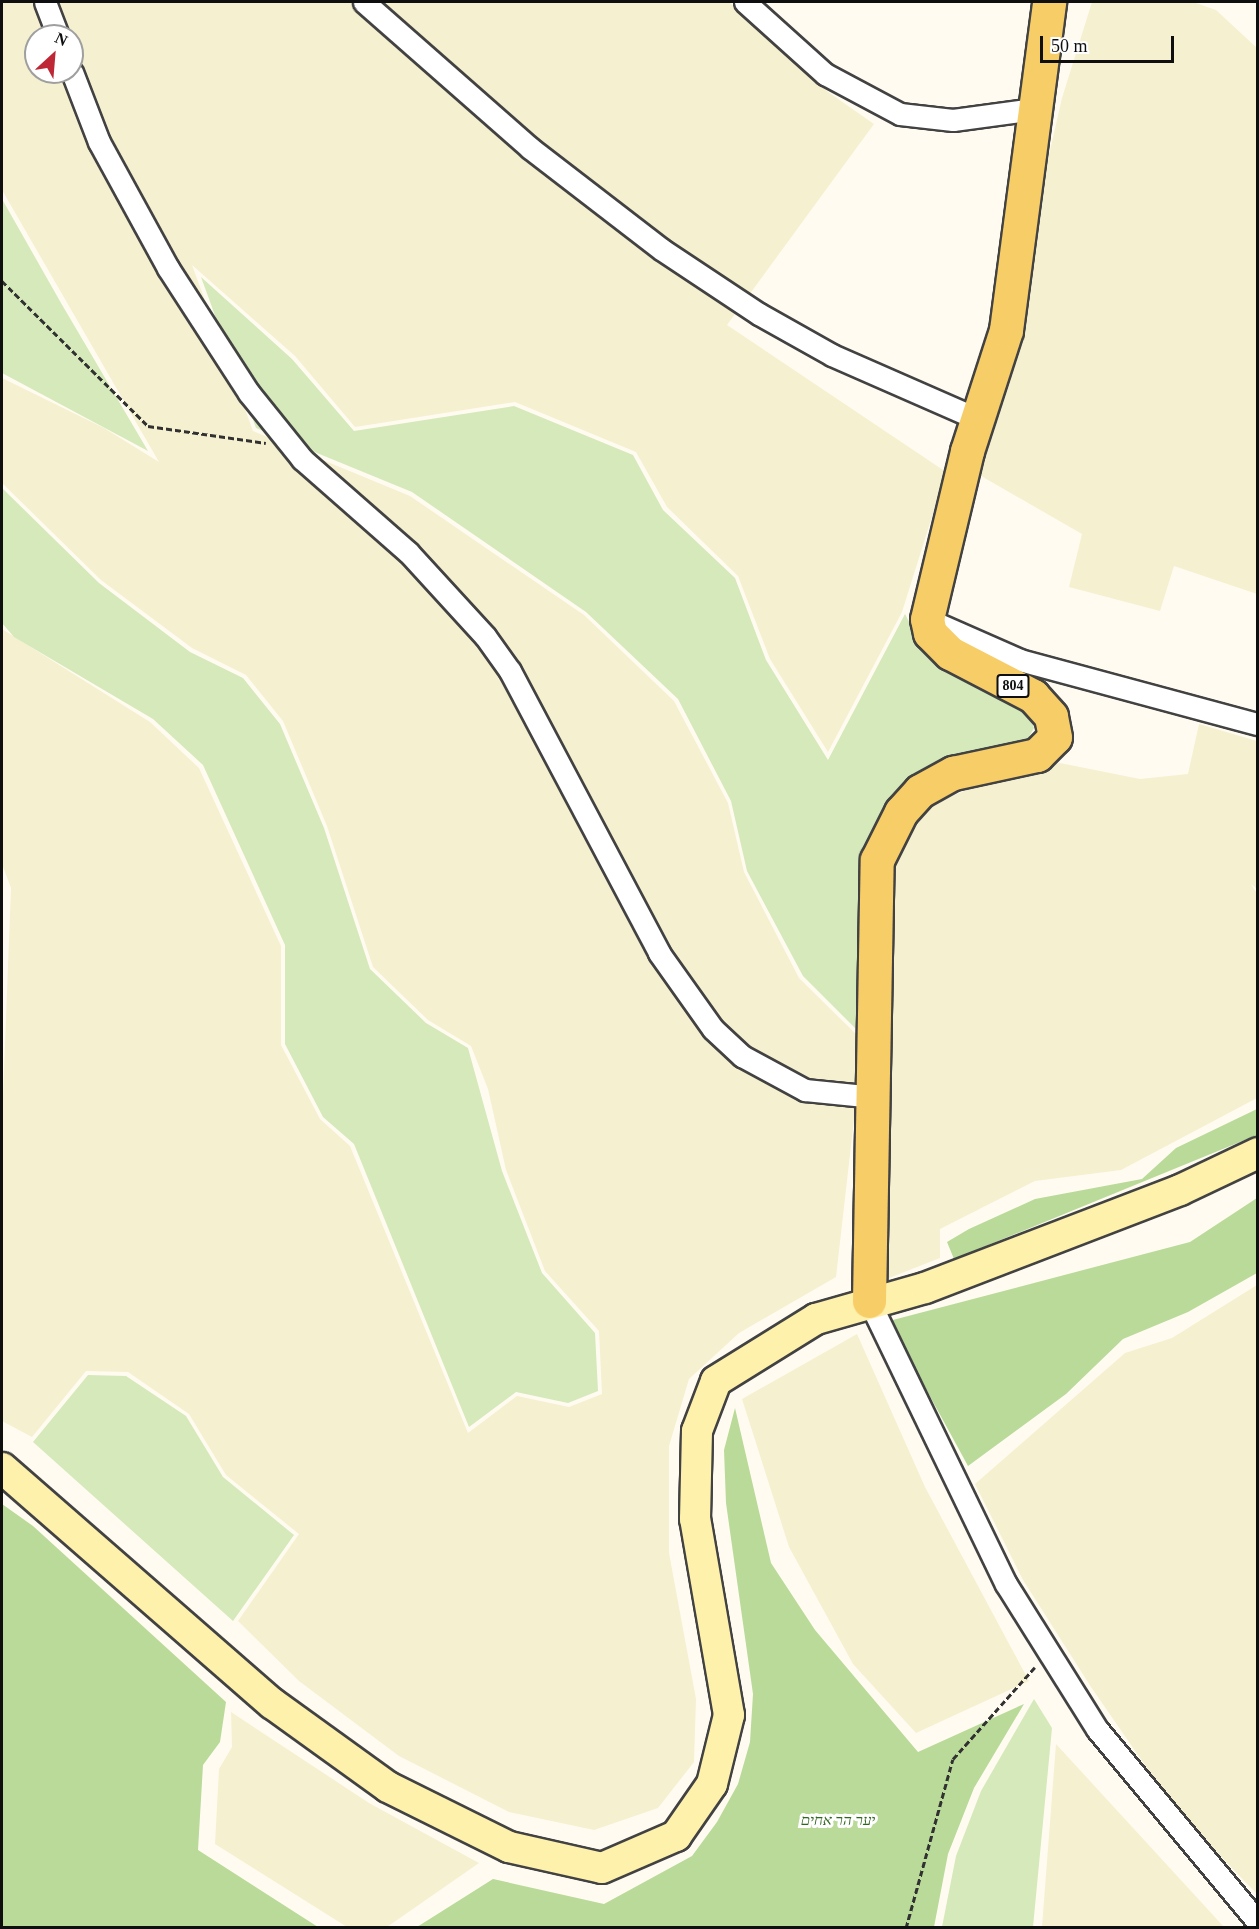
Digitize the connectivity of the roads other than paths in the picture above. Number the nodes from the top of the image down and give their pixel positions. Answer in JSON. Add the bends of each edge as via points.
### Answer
{"nodes":[{"id":1,"x":45,"y":2,"type":"edge"},
{"id":2,"x":364,"y":2,"type":"edge"},
{"id":3,"x":745,"y":2,"type":"edge"},
{"id":4,"x":1049,"y":2,"type":"edge"},
{"id":5,"x":53,"y":24,"type":"edge"},
{"id":6,"x":77,"y":84,"type":"edge"},
{"id":7,"x":1034,"y":109,"type":"junction"},
{"id":8,"x":978,"y":419,"type":"junction"},
{"id":9,"x":927,"y":619,"type":"junction"},
{"id":10,"x":1257,"y":724,"type":"edge"},
{"id":11,"x":875,"y":1097,"type":"junction"},
{"id":12,"x":1257,"y":1153,"type":"edge"},
{"id":13,"x":869,"y":1301,"type":"junction"},
{"id":14,"x":2,"y":1468,"type":"edge"},
{"id":15,"x":1257,"y":1922,"type":"edge"}],
"edges":[{"from":1,"to":5,"type":"street"},
{"from":2,"to":8,"type":"street","via":[[530,148],[661,249],[759,314],[832,355]]},
{"from":3,"to":7,"type":"street","via":[[825,74],[900,114],[953,120]]},
{"from":4,"to":7,"type":"main road"},
{"from":6,"to":11,"type":"street","via":[[99,142],[168,268],[249,393],[291,446],[408,552],[485,636],[510,670],[659,953],[712,1029],[742,1056],[805,1090]]},
{"from":7,"to":8,"type":"main road","via":[[1025,220],[1006,330]]},
{"from":8,"to":9,"type":"main road"},
{"from":9,"to":10,"type":"street","via":[[1020,660]]},
{"from":9,"to":11,"type":"main road","number":"804","via":[[930,633],[950,653],[1033,696],[1051,716],[1055,737],[1036,755],[952,773],[920,790],[884,842],[874,890]]},
{"from":11,"to":13,"type":"main road","number":"804"},
{"from":12,"to":13,"type":"main road","via":[[1180,1190],[936,1284]]},
{"from":13,"to":14,"type":"main road","via":[[816,1319],[716,1381],[697,1431],[695,1519],[729,1715],[712,1784],[675,1836],[602,1868],[509,1847],[388,1786],[273,1704]]},
{"from":13,"to":15,"type":"street","via":[[1006,1584],[1097,1729]]}]}
